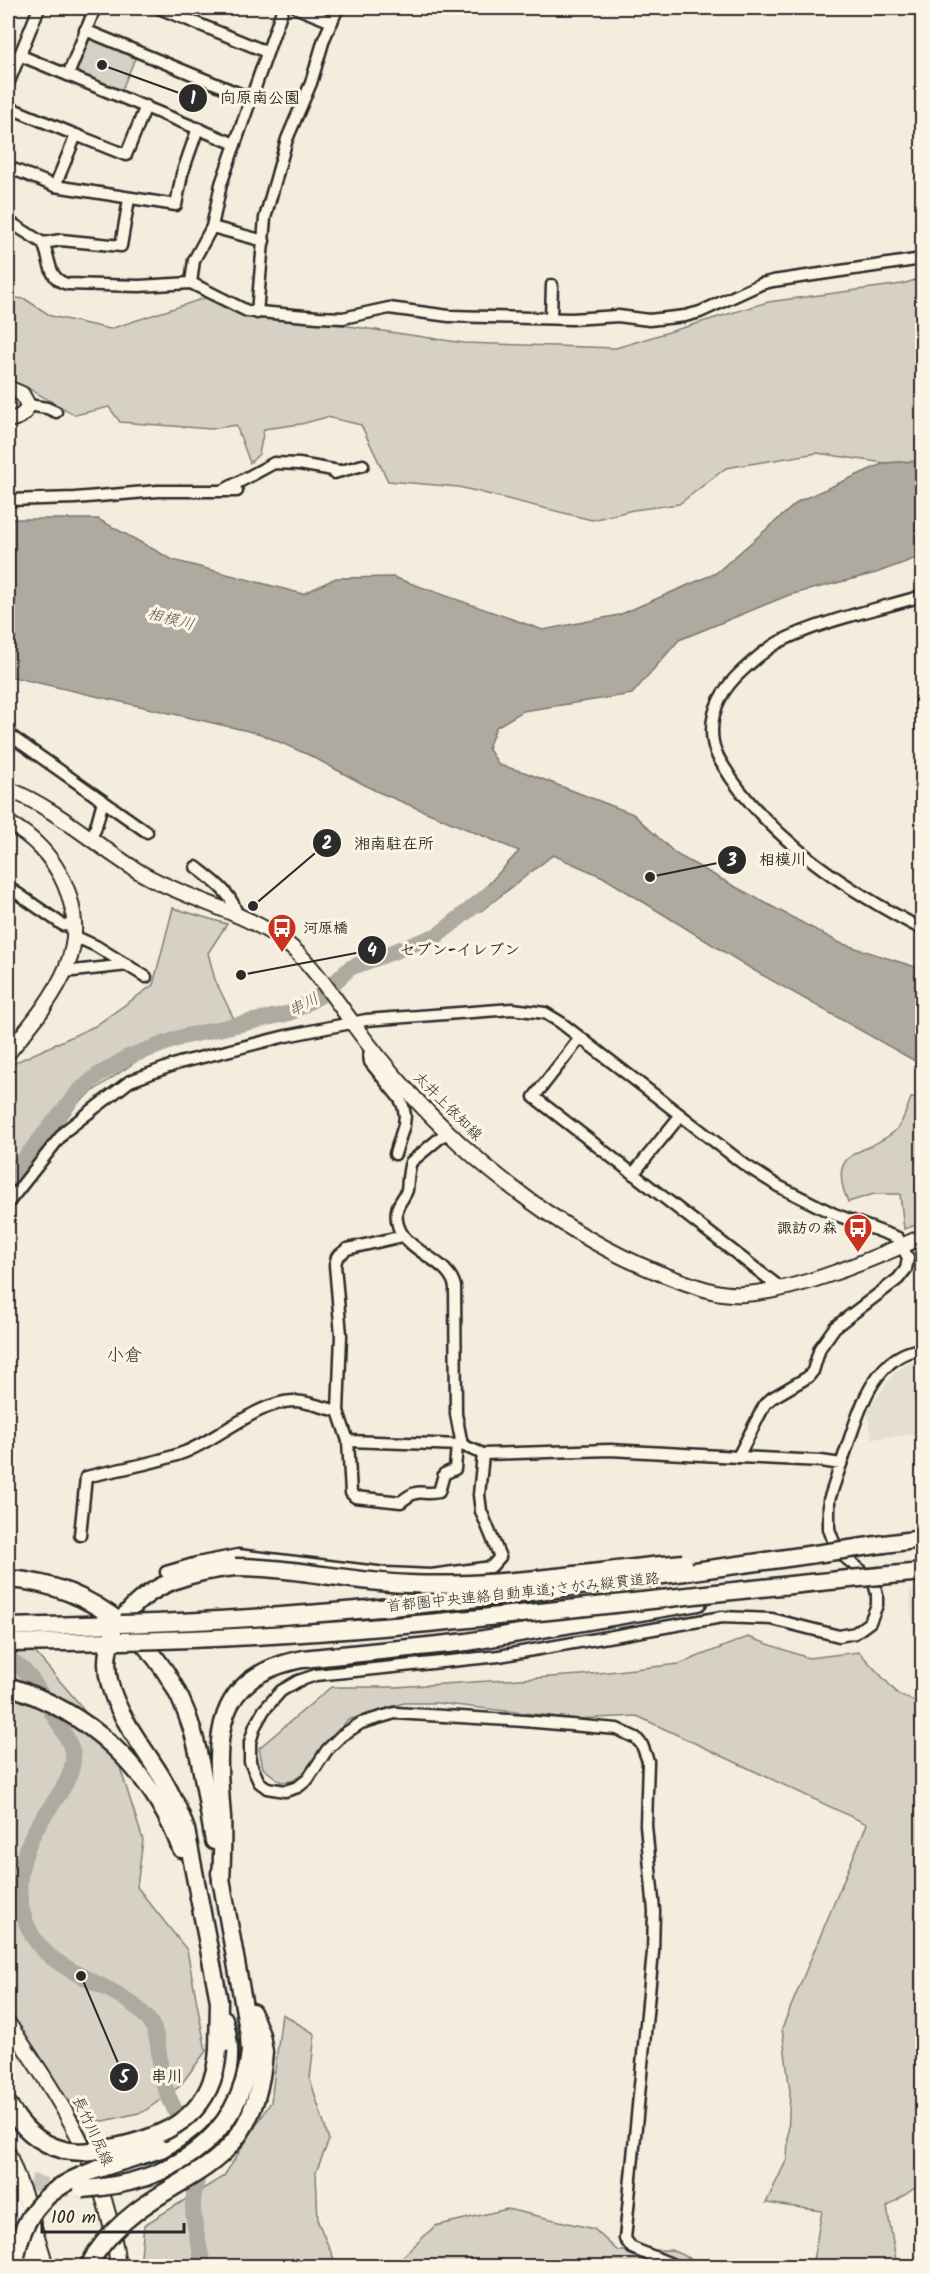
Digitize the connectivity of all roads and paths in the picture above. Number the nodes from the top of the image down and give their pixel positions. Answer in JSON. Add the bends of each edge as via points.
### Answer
{"nodes":[{"id":1,"x":39,"y":8,"type":"edge"},
{"id":2,"x":95,"y":8,"type":"edge"},
{"id":3,"x":159,"y":8,"type":"edge"},
{"id":4,"x":283,"y":8,"type":"edge"},
{"id":5,"x":297,"y":8,"type":"edge"},
{"id":6,"x":338,"y":8,"type":"edge"},
{"id":7,"x":332,"y":22,"type":"junction"},
{"id":8,"x":85,"y":30,"type":"junction"},
{"id":9,"x":267,"y":52,"type":"junction"},
{"id":10,"x":19,"y":55,"type":"junction"},
{"id":11,"x":68,"y":75,"type":"junction"},
{"id":12,"x":8,"y":79,"type":"edge"},
{"id":13,"x":250,"y":98,"type":"junction"},
{"id":14,"x":146,"y":106,"type":"junction"},
{"id":15,"x":8,"y":107,"type":"edge"},
{"id":16,"x":198,"y":128,"type":"junction"},
{"id":17,"x":76,"y":135,"type":"junction"},
{"id":18,"x":235,"y":144,"type":"junction"},
{"id":19,"x":8,"y":167,"type":"edge"},
{"id":20,"x":55,"y":186,"type":"junction"},
{"id":21,"x":129,"y":199,"type":"junction"},
{"id":22,"x":8,"y":221,"type":"edge"},
{"id":23,"x":212,"y":227,"type":"junction"},
{"id":24,"x":264,"y":241,"type":"junction"},
{"id":25,"x":43,"y":243,"type":"junction"},
{"id":26,"x":922,"y":259,"type":"edge"},
{"id":27,"x":191,"y":283,"type":"junction"},
{"id":28,"x":552,"y":285,"type":"dead end"},
{"id":29,"x":257,"y":313,"type":"junction"},
{"id":30,"x":551,"y":317,"type":"junction"},
{"id":31,"x":8,"y":388,"type":"edge"},
{"id":32,"x":28,"y":405,"type":"junction"},
{"id":33,"x":56,"y":412,"type":"dead end"},
{"id":34,"x":8,"y":420,"type":"edge"},
{"id":35,"x":363,"y":465,"type":"dead end"},
{"id":36,"x":339,"y":471,"type":"junction"},
{"id":37,"x":327,"y":475,"type":"dead end"},
{"id":38,"x":237,"y":491,"type":"dead end"},
{"id":39,"x":220,"y":492,"type":"junction"},
{"id":40,"x":8,"y":500,"type":"edge"},
{"id":41,"x":922,"y":596,"type":"edge"},
{"id":42,"x":8,"y":734,"type":"edge"},
{"id":43,"x":8,"y":789,"type":"edge"},
{"id":44,"x":103,"y":801,"type":"junction"},
{"id":45,"x":8,"y":823,"type":"edge"},
{"id":46,"x":147,"y":832,"type":"dead end"},
{"id":47,"x":90,"y":837,"type":"junction"},
{"id":48,"x":196,"y":867,"type":"dead end"},
{"id":49,"x":8,"y":887,"type":"edge"},
{"id":50,"x":237,"y":916,"type":"junction"},
{"id":51,"x":922,"y":929,"type":"edge"},
{"id":52,"x":74,"y":931,"type":"junction"},
{"id":53,"x":128,"y":965,"type":"junction"},
{"id":54,"x":64,"y":972,"type":"junction"},
{"id":55,"x":146,"y":977,"type":"dead end"},
{"id":56,"x":351,"y":1021,"type":"junction"},
{"id":57,"x":580,"y":1038,"type":"junction"},
{"id":58,"x":372,"y":1048,"type":"junction"},
{"id":59,"x":8,"y":1053,"type":"edge"},
{"id":60,"x":680,"y":1116,"type":"junction"},
{"id":61,"x":447,"y":1131,"type":"junction"},
{"id":62,"x":395,"y":1154,"type":"dead end"},
{"id":63,"x":633,"y":1174,"type":"junction"},
{"id":64,"x":8,"y":1203,"type":"edge"},
{"id":65,"x":403,"y":1236,"type":"junction"},
{"id":66,"x":922,"y":1237,"type":"edge"},
{"id":67,"x":903,"y":1245,"type":"junction"},
{"id":68,"x":782,"y":1289,"type":"junction"},
{"id":69,"x":922,"y":1349,"type":"edge"},
{"id":70,"x":338,"y":1411,"type":"junction"},
{"id":71,"x":348,"y":1440,"type":"junction"},
{"id":72,"x":460,"y":1445,"type":"junction"},
{"id":73,"x":483,"y":1454,"type":"junction"},
{"id":74,"x":738,"y":1457,"type":"junction"},
{"id":75,"x":841,"y":1464,"type":"junction"},
{"id":76,"x":80,"y":1535,"type":"dead end"},
{"id":77,"x":922,"y":1539,"type":"edge"},
{"id":78,"x":884,"y":1544,"type":"junction"},
{"id":79,"x":166,"y":1572,"type":"dead end"},
{"id":80,"x":922,"y":1572,"type":"edge"},
{"id":81,"x":8,"y":1579,"type":"edge"},
{"id":82,"x":814,"y":1582,"type":"junction"},
{"id":83,"x":8,"y":1627,"type":"edge"},
{"id":84,"x":121,"y":1633,"type":"junction"},
{"id":85,"x":8,"y":1643,"type":"edge"},
{"id":86,"x":8,"y":1686,"type":"edge"},
{"id":87,"x":221,"y":1882,"type":"junction"},
{"id":88,"x":198,"y":1894,"type":"junction"},
{"id":89,"x":8,"y":2023,"type":"edge"},
{"id":90,"x":224,"y":2051,"type":"junction"},
{"id":91,"x":256,"y":2052,"type":"junction"},
{"id":92,"x":8,"y":2104,"type":"edge"},
{"id":93,"x":8,"y":2153,"type":"edge"},
{"id":94,"x":82,"y":2189,"type":"tunnel mouth"},
{"id":95,"x":8,"y":2190,"type":"edge"},
{"id":96,"x":92,"y":2260,"type":"edge"},
{"id":97,"x":16,"y":2261,"type":"edge"},
{"id":98,"x":33,"y":2266,"type":"edge"},
{"id":99,"x":46,"y":2266,"type":"edge"},
{"id":100,"x":118,"y":2266,"type":"edge"},
{"id":101,"x":676,"y":2266,"type":"edge"}],
"edges":[{"from":1,"to":10,"type":"street"},
{"from":2,"to":8,"type":"street"},
{"from":3,"to":9,"type":"street"},
{"from":4,"to":9,"type":"street"},
{"from":5,"to":7,"type":"street"},
{"from":6,"to":7,"type":"street"},
{"from":7,"to":24,"type":"street","via":[[287,139],[265,218]]},
{"from":8,"to":11,"type":"street"},
{"from":8,"to":13,"type":"street"},
{"from":9,"to":13,"type":"street"},
{"from":10,"to":11,"type":"street"},
{"from":10,"to":12,"type":"street"},
{"from":11,"to":14,"type":"street"},
{"from":13,"to":18,"type":"street"},
{"from":14,"to":16,"type":"street"},
{"from":14,"to":17,"type":"street","via":[[126,155]]},
{"from":15,"to":17,"type":"street"},
{"from":16,"to":18,"type":"street"},
{"from":16,"to":21,"type":"street","via":[[176,205]]},
{"from":17,"to":20,"type":"street"},
{"from":18,"to":23,"type":"street"},
{"from":19,"to":20,"type":"street"},
{"from":20,"to":21,"type":"street"},
{"from":21,"to":25,"type":"street","via":[[121,246],[61,240]]},
{"from":22,"to":25,"type":"street"},
{"from":23,"to":24,"type":"street"},
{"from":23,"to":27,"type":"street","via":[[194,260]]},
{"from":24,"to":29,"type":"street"},
{"from":25,"to":27,"type":"street","via":[[52,275],[58,282],[139,286]]},
{"from":26,"to":30,"type":"street","via":[[761,284],[685,316],[650,320],[618,316]]},
{"from":27,"to":29,"type":"street"},
{"from":28,"to":30,"type":"street"},
{"from":29,"to":30,"type":"street","via":[[343,318],[389,308],[449,316]]},
{"from":31,"to":32,"type":"main road","via":[[22,394]]},
{"from":32,"to":33,"type":"street"},
{"from":32,"to":34,"type":"main road","via":[[21,417]]},
{"from":35,"to":36,"type":"street"},
{"from":36,"to":37,"type":"street"},
{"from":36,"to":39,"type":"street","via":[[274,463]]},
{"from":38,"to":39,"type":"street"},
{"from":39,"to":40,"type":"street","via":[[158,491]]},
{"from":41,"to":51,"type":"street","via":[[779,642],[733,679],[722,693],[712,723],[713,743],[720,761],[768,823],[814,862]]},
{"from":42,"to":44,"type":"street"},
{"from":43,"to":47,"type":"main road","name":"太井上依知線","via":[[33,800]]},
{"from":44,"to":46,"type":"street"},
{"from":44,"to":47,"type":"street"},
{"from":45,"to":52,"type":"main road","via":[[33,839],[55,865],[68,891]]},
{"from":47,"to":50,"type":"main road","name":"太井上依知線","via":[[142,874]]},
{"from":48,"to":50,"type":"street","via":[[225,892]]},
{"from":49,"to":52,"type":"street"},
{"from":50,"to":56,"type":"main road","name":"太井上依知線","via":[[291,946]]},
{"from":52,"to":53,"type":"street"},
{"from":52,"to":54,"type":"main road"},
{"from":53,"to":54,"type":"street"},
{"from":53,"to":55,"type":"street"},
{"from":54,"to":59,"type":"main road"},
{"from":56,"to":57,"type":"street","via":[[512,1009],[545,1013]]},
{"from":56,"to":58,"type":"main road","name":"太井上依知線"},
{"from":56,"to":64,"type":"street","via":[[178,1063],[130,1081],[65,1131]]},
{"from":57,"to":60,"type":"street"},
{"from":57,"to":63,"type":"street","via":[[534,1097]]},
{"from":58,"to":61,"type":"main road","name":"太井上依知線"},
{"from":58,"to":62,"type":"street","via":[[370,1062],[400,1099],[405,1115]]},
{"from":60,"to":63,"type":"street"},
{"from":60,"to":67,"type":"street","via":[[778,1186],[834,1214],[898,1238]]},
{"from":61,"to":65,"type":"street","via":[[411,1162],[406,1192],[397,1208]]},
{"from":61,"to":68,"type":"main road","name":"太井上依知線","via":[[526,1198],[622,1257],[699,1288],[741,1295]]},
{"from":63,"to":68,"type":"street"},
{"from":65,"to":70,"type":"street","via":[[346,1249],[337,1257],[341,1335]]},
{"from":65,"to":72,"type":"street","via":[[454,1278]]},
{"from":66,"to":67,"type":"main road","name":"太井上依知線"},
{"from":67,"to":68,"type":"main road","name":"太井上依知線"},
{"from":67,"to":74,"type":"street","via":[[908,1258],[898,1280],[835,1327],[820,1348],[808,1377],[765,1404]]},
{"from":69,"to":75,"type":"street","via":[[906,1353],[874,1380]]},
{"from":70,"to":71,"type":"street"},
{"from":70,"to":76,"type":"street","via":[[294,1401],[280,1403],[262,1408],[216,1437],[181,1453],[86,1476]]},
{"from":71,"to":72,"type":"street"},
{"from":71,"to":72,"type":"street","via":[[351,1493],[355,1497],[401,1502],[418,1491],[440,1492],[444,1474],[455,1469]]},
{"from":72,"to":73,"type":"street"},
{"from":73,"to":74,"type":"street","via":[[610,1450]]},
{"from":73,"to":79,"type":"street","via":[[479,1495],[500,1557],[491,1567],[432,1575],[386,1573],[238,1555]]},
{"from":74,"to":75,"type":"street"},
{"from":75,"to":101,"type":"street","via":[[829,1500],[829,1529],[842,1555],[873,1580],[877,1594],[874,1614],[855,1633],[839,1636],[783,1621],[722,1617],[499,1656],[326,1674],[306,1678],[281,1691],[258,1718],[250,1742],[250,1762],[260,1782],[267,1788],[285,1791],[304,1784],[341,1736],[361,1723],[388,1714],[616,1729],[642,1745],[648,1761],[646,1825],[653,1942],[625,2239],[632,2248]]},
{"from":77,"to":78,"type":"highway","name":"首都圏中央連絡自動車道;さがみ縦貫道路"},
{"from":78,"to":84,"type":"highway","name":"首都圏中央連絡自動車道;さがみ縦貫道路","bridge":true,"via":[[651,1578]]},
{"from":78,"to":88,"type":"highway","bridge":true,"via":[[823,1544],[716,1560],[463,1584],[398,1584],[235,1567],[172,1581],[124,1616],[113,1638],[107,1668],[123,1719],[161,1776],[181,1816]]},
{"from":80,"to":82,"type":"highway","name":"首都圏中央連絡自動車道;さがみ縦貫道路","bridge":true},
{"from":81,"to":87,"type":"highway","bridge":true,"via":[[53,1587],[101,1608],[134,1633],[161,1665],[176,1689],[195,1740]]},
{"from":82,"to":84,"type":"highway","name":"首都圏中央連絡自動車道;さがみ縦貫道路","bridge":true,"via":[[274,1635]]},
{"from":82,"to":87,"type":"highway","bridge":true,"via":[[450,1644],[303,1659],[262,1672],[231,1702],[220,1731]]},
{"from":83,"to":84,"type":"highway"},
{"from":84,"to":85,"type":"highway"},
{"from":86,"to":88,"type":"highway","via":[[83,1722],[123,1755],[154,1794],[176,1835]]},
{"from":87,"to":91,"type":"highway","via":[[240,1981],[261,2035]]},
{"from":88,"to":90,"type":"highway","via":[[219,2001]]},
{"from":89,"to":100,"type":"main road","name":"長竹川尻線","via":[[58,2097],[84,2145],[107,2208]]},
{"from":90,"to":92,"type":"highway","bridge":true,"via":[[204,2098],[192,2113],[174,2127],[112,2148],[87,2152],[45,2144],[18,2120]]},
{"from":90,"to":97,"type":"highway","bridge":true,"via":[[227,2074],[222,2091],[204,2119],[161,2148],[88,2172],[58,2187],[30,2216],[21,2233]]},
{"from":91,"to":94,"type":"highway","bridge":true,"via":[[237,2103],[224,2123],[192,2154],[149,2175]]},
{"from":91,"to":96,"type":"highway","bridge":true,"via":[[261,2081],[247,2123],[234,2142],[204,2169],[132,2214],[112,2231]]},
{"from":93,"to":99,"type":"main road"},
{"from":95,"to":98,"type":"main road"}]}
